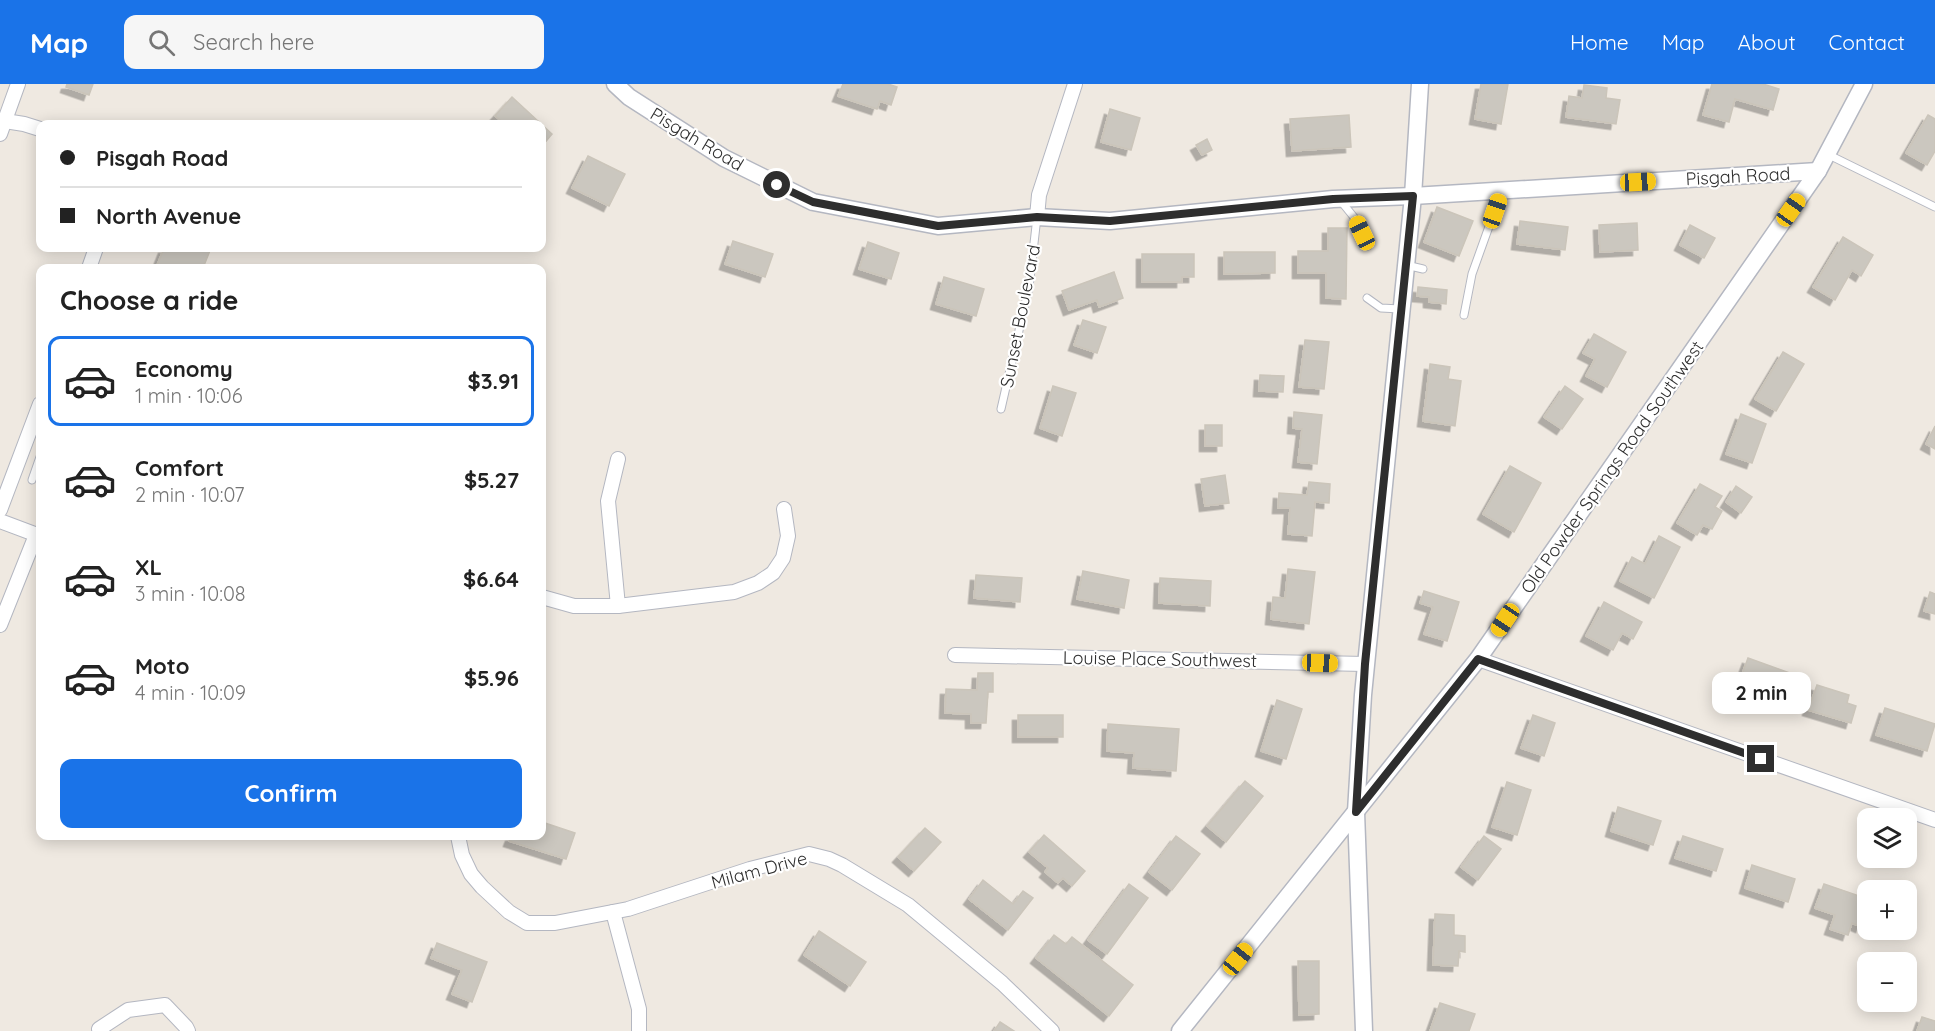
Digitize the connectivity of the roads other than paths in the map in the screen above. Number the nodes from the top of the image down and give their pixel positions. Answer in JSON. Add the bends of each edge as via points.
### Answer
{"nodes":[{"id":1,"x":18,"y":84,"type":"edge"},
{"id":2,"x":615,"y":84,"type":"edge"},
{"id":3,"x":1075,"y":84,"type":"edge"},
{"id":4,"x":1420,"y":84,"type":"edge"},
{"id":5,"x":1864,"y":84,"type":"edge"},
{"id":6,"x":2,"y":128,"type":"edge"},
{"id":7,"x":36,"y":128,"type":"edge"},
{"id":8,"x":1827,"y":154,"type":"junction"},
{"id":9,"x":1818,"y":171,"type":"junction"},
{"id":10,"x":1502,"y":190,"type":"junction"},
{"id":11,"x":1413,"y":196,"type":"junction"},
{"id":12,"x":1338,"y":198,"type":"junction"},
{"id":13,"x":1935,"y":207,"type":"edge"},
{"id":14,"x":1037,"y":217,"type":"junction"},
{"id":15,"x":1368,"y":246,"type":"dead end"},
{"id":16,"x":1406,"y":265,"type":"junction"},
{"id":17,"x":1423,"y":269,"type":"dead end"},
{"id":18,"x":1367,"y":298,"type":"dead end"},
{"id":19,"x":1401,"y":309,"type":"junction"},
{"id":20,"x":1464,"y":315,"type":"dead end"},
{"id":21,"x":1001,"y":409,"type":"dead end"},
{"id":22,"x":36,"y":415,"type":"edge"},
{"id":23,"x":618,"y":459,"type":"dead end"},
{"id":24,"x":36,"y":468,"type":"edge"},
{"id":25,"x":32,"y":480,"type":"dead end"},
{"id":26,"x":784,"y":509,"type":"dead end"},
{"id":27,"x":0,"y":510,"type":"edge"},
{"id":28,"x":0,"y":521,"type":"edge"},
{"id":29,"x":36,"y":534,"type":"edge"},
{"id":30,"x":36,"y":540,"type":"edge"},
{"id":31,"x":546,"y":598,"type":"edge"},
{"id":32,"x":618,"y":606,"type":"junction"},
{"id":33,"x":0,"y":625,"type":"edge"},
{"id":34,"x":956,"y":655,"type":"dead end"},
{"id":35,"x":1478,"y":659,"type":"junction"},
{"id":36,"x":1365,"y":664,"type":"junction"},
{"id":37,"x":1356,"y":812,"type":"junction"},
{"id":38,"x":1935,"y":820,"type":"edge"},
{"id":39,"x":459,"y":840,"type":"edge"},
{"id":40,"x":613,"y":912,"type":"junction"},
{"id":41,"x":100,"y":1031,"type":"edge"},
{"id":42,"x":188,"y":1031,"type":"edge"},
{"id":43,"x":639,"y":1031,"type":"edge"},
{"id":44,"x":1052,"y":1031,"type":"edge"},
{"id":45,"x":1180,"y":1031,"type":"edge"},
{"id":46,"x":1364,"y":1031,"type":"edge"}],
"edges":[{"from":1,"to":6,"type":"street"},
{"from":2,"to":14,"type":"street","name":"Pisgah Road","via":[[724,158],[813,202],[938,226]]},
{"from":3,"to":14,"type":"street","name":"Sunset Boulevard","via":[[1040,195]]},
{"from":4,"to":11,"type":"street"},
{"from":5,"to":8,"type":"street","name":"Old Powder Springs Road Southwest"},
{"from":6,"to":7,"type":"street","via":[[24,124]]},
{"from":8,"to":9,"type":"street","name":"Old Powder Springs Road Southwest"},
{"from":8,"to":13,"type":"lane"},
{"from":9,"to":10,"type":"street","name":"Pisgah Road"},
{"from":9,"to":35,"type":"street","name":"Old Powder Springs Road Southwest"},
{"from":10,"to":11,"type":"street","name":"Pisgah Road"},
{"from":10,"to":20,"type":"lane","via":[[1472,274]]},
{"from":11,"to":12,"type":"street","name":"Pisgah Road"},
{"from":11,"to":16,"type":"street"},
{"from":12,"to":14,"type":"street","name":"Pisgah Road","via":[[1110,221]]},
{"from":12,"to":15,"type":"lane","via":[[1357,221]]},
{"from":14,"to":21,"type":"lane","name":"Sunset Boulevard","via":[[1029,286]]},
{"from":16,"to":17,"type":"lane"},
{"from":16,"to":19,"type":"street"},
{"from":18,"to":19,"type":"lane","via":[[1381,308]]},
{"from":19,"to":36,"type":"street"},
{"from":22,"to":27,"type":"street"},
{"from":23,"to":32,"type":"street","via":[[608,501]]},
{"from":24,"to":25,"type":"lane"},
{"from":26,"to":32,"type":"street","via":[[788,536],[783,558],[773,573],[758,583],[734,592]]},
{"from":28,"to":29,"type":"street"},
{"from":30,"to":33,"type":"street"},
{"from":31,"to":32,"type":"street","via":[[574,606]]},
{"from":34,"to":36,"type":"street","name":"Louise Place Southwest"},
{"from":35,"to":37,"type":"street","name":"Old Powder Springs Road Southwest"},
{"from":35,"to":38,"type":"street"},
{"from":36,"to":37,"type":"street"},
{"from":37,"to":45,"type":"street","name":"Old Powder Springs Road Southwest"},
{"from":37,"to":46,"type":"street"},
{"from":39,"to":40,"type":"street","name":"Milam Drive","via":[[471,874],[509,912],[527,923],[555,923]]},
{"from":40,"to":43,"type":"street","via":[[639,1009]]},
{"from":40,"to":44,"type":"street","name":"Milam Drive","via":[[750,869],[809,854],[819,856],[842,865],[908,905],[1002,983]]},
{"from":41,"to":42,"type":"street","via":[[128,1010],[165,1005]]}]}
